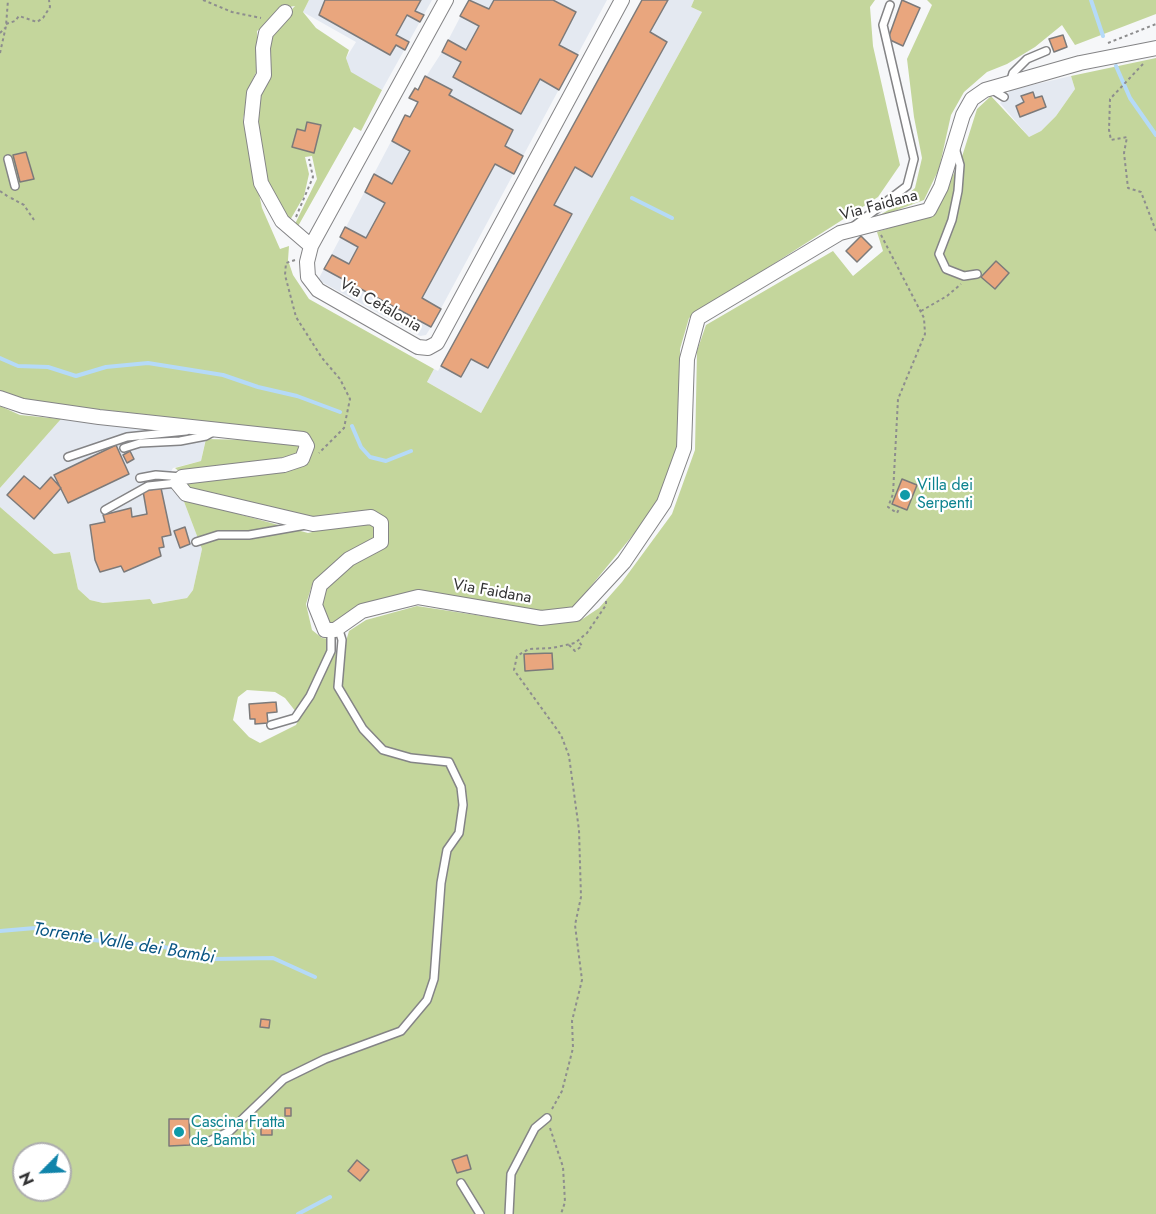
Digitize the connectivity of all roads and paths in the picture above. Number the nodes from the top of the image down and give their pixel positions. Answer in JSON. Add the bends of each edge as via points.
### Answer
{"nodes":[{"id":1,"x":8,"y":0,"type":"edge"},
{"id":2,"x":49,"y":0,"type":"edge"},
{"id":3,"x":203,"y":0,"type":"edge"},
{"id":4,"x":446,"y":0,"type":"edge"},
{"id":5,"x":622,"y":0,"type":"edge"},
{"id":6,"x":890,"y":5,"type":"dead end"},
{"id":7,"x":283,"y":14,"type":"joint"},
{"id":8,"x":1156,"y":24,"type":"edge"},
{"id":9,"x":6,"y":25,"type":"junction"},
{"id":10,"x":0,"y":33,"type":"edge"},
{"id":11,"x":1107,"y":44,"type":"dead end"},
{"id":12,"x":1156,"y":48,"type":"edge"},
{"id":13,"x":1046,"y":51,"type":"dead end"},
{"id":14,"x":0,"y":53,"type":"edge"},
{"id":15,"x":1010,"y":83,"type":"junction"},
{"id":16,"x":990,"y":89,"type":"junction"},
{"id":17,"x":1004,"y":97,"type":"dead end"},
{"id":18,"x":953,"y":142,"type":"junction"},
{"id":19,"x":8,"y":159,"type":"dead end"},
{"id":20,"x":309,"y":159,"type":"dead end"},
{"id":21,"x":15,"y":186,"type":"dead end"},
{"id":22,"x":11,"y":198,"type":"dead end"},
{"id":23,"x":34,"y":220,"type":"dead end"},
{"id":24,"x":878,"y":224,"type":"junction"},
{"id":25,"x":289,"y":227,"type":"junction"},
{"id":26,"x":848,"y":231,"type":"junction"},
{"id":27,"x":1156,"y":231,"type":"edge"},
{"id":28,"x":311,"y":246,"type":"junction"},
{"id":29,"x":292,"y":260,"type":"dead end"},
{"id":30,"x":977,"y":274,"type":"dead end"},
{"id":31,"x":968,"y":276,"type":"junction"},
{"id":32,"x":921,"y":311,"type":"junction"},
{"id":33,"x":0,"y":398,"type":"edge"},
{"id":34,"x":200,"y":426,"type":"junction"},
{"id":35,"x":219,"y":428,"type":"junction"},
{"id":36,"x":124,"y":448,"type":"dead end"},
{"id":37,"x":68,"y":457,"type":"dead end"},
{"id":38,"x":302,"y":459,"type":"junction"},
{"id":39,"x":140,"y":478,"type":"dead end"},
{"id":40,"x":179,"y":480,"type":"junction"},
{"id":41,"x":900,"y":507,"type":"dead end"},
{"id":42,"x":105,"y":510,"type":"dead end"},
{"id":43,"x":308,"y":523,"type":"junction"},
{"id":44,"x":196,"y":542,"type":"dead end"},
{"id":45,"x":604,"y":583,"type":"junction"},
{"id":46,"x":335,"y":629,"type":"junction"},
{"id":47,"x":578,"y":640,"type":"junction"},
{"id":48,"x":568,"y":645,"type":"junction"},
{"id":49,"x":271,"y":725,"type":"dead end"},
{"id":50,"x":547,"y":1118,"type":"junction"},
{"id":51,"x":208,"y":1142,"type":"dead end"},
{"id":52,"x":461,"y":1183,"type":"dead end"},
{"id":53,"x":480,"y":1214,"type":"edge"},
{"id":54,"x":509,"y":1214,"type":"edge"},
{"id":55,"x":561,"y":1214,"type":"edge"}],
"edges":[{"from":1,"to":9,"type":"path"},
{"from":2,"to":9,"type":"path","via":[[50,7],[37,22],[20,16]]},
{"from":3,"to":7,"type":"path","via":[[265,19]]},
{"from":4,"to":28,"type":"street","name":"Via Cefalonia"},
{"from":5,"to":28,"type":"street","name":"Via Cefalonia","via":[[437,343],[428,348],[418,347],[318,290],[308,277]]},
{"from":6,"to":26,"type":"lane","via":[[884,25],[914,159],[907,186]]},
{"from":7,"to":25,"type":"street","via":[[266,33],[264,75],[254,93],[251,122],[261,183]]},
{"from":8,"to":11,"type":"path"},
{"from":9,"to":10,"type":"path"},
{"from":9,"to":14,"type":"path"},
{"from":12,"to":15,"type":"street","name":"Via Faidana","via":[[1080,63]]},
{"from":12,"to":27,"type":"path","via":[[1110,99],[1109,130],[1111,140],[1127,136],[1124,153],[1128,188],[1142,192]]},
{"from":13,"to":15,"type":"lane","via":[[1027,59],[1013,73]]},
{"from":15,"to":16,"type":"street","name":"Via Faidana"},
{"from":16,"to":17,"type":"lane"},
{"from":16,"to":18,"type":"street","name":"Via Faidana","via":[[972,99]]},
{"from":18,"to":24,"type":"street","name":"Via Faidana","via":[[941,187],[929,210]]},
{"from":18,"to":31,"type":"lane","via":[[960,165],[958,191],[939,254],[946,268]]},
{"from":19,"to":21,"type":"lane"},
{"from":20,"to":25,"type":"path","via":[[313,177]]},
{"from":22,"to":23,"type":"path","via":[[24,205]]},
{"from":24,"to":26,"type":"street","name":"Via Faidana"},
{"from":24,"to":32,"type":"path"},
{"from":25,"to":28,"type":"street"},
{"from":26,"to":45,"type":"street","name":"Via Faidana","via":[[698,318],[687,359],[684,448],[664,503],[624,562]]},
{"from":29,"to":38,"type":"path","via":[[286,263],[285,275],[296,317],[350,399],[344,428],[319,454]]},
{"from":30,"to":31,"type":"lane"},
{"from":31,"to":32,"type":"path","via":[[947,296]]},
{"from":32,"to":41,"type":"path","via":[[925,334],[898,399],[893,494],[888,507],[897,513]]},
{"from":33,"to":34,"type":"street","via":[[23,406]]},
{"from":34,"to":35,"type":"street"},
{"from":34,"to":37,"type":"lane","via":[[185,432],[127,437]]},
{"from":35,"to":36,"type":"lane","via":[[206,436]]},
{"from":35,"to":38,"type":"street","via":[[300,437],[307,446]]},
{"from":38,"to":40,"type":"street"},
{"from":39,"to":40,"type":"lane"},
{"from":40,"to":42,"type":"lane","via":[[148,486]]},
{"from":40,"to":43,"type":"street","via":[[186,494]]},
{"from":43,"to":44,"type":"lane","via":[[249,535],[218,535]]},
{"from":43,"to":46,"type":"street","via":[[371,517],[381,523],[381,542],[349,559],[320,585],[315,605],[320,624],[325,630]]},
{"from":45,"to":46,"type":"street","name":"Via Faidana","via":[[576,614],[541,618],[417,597],[363,611]]},
{"from":45,"to":47,"type":"path","via":[[606,605]]},
{"from":46,"to":49,"type":"lane","via":[[331,651],[310,696],[295,718]]},
{"from":46,"to":51,"type":"lane","via":[[342,640],[338,687],[363,729],[383,750],[449,762],[461,787],[459,833],[447,850],[441,884],[434,979],[427,1000],[401,1031],[284,1079],[230,1131]]},
{"from":47,"to":48,"type":"path"},
{"from":47,"to":48,"type":"path","via":[[582,646],[575,651]]},
{"from":48,"to":50,"type":"path","via":[[529,649],[517,656],[514,670],[561,735],[569,756],[579,830],[581,897],[575,925],[582,980],[572,1021],[573,1048],[562,1091]]},
{"from":50,"to":54,"type":"lane","via":[[535,1128],[511,1174]]},
{"from":50,"to":55,"type":"path","via":[[563,1167],[565,1202]]},
{"from":52,"to":53,"type":"lane"}]}
